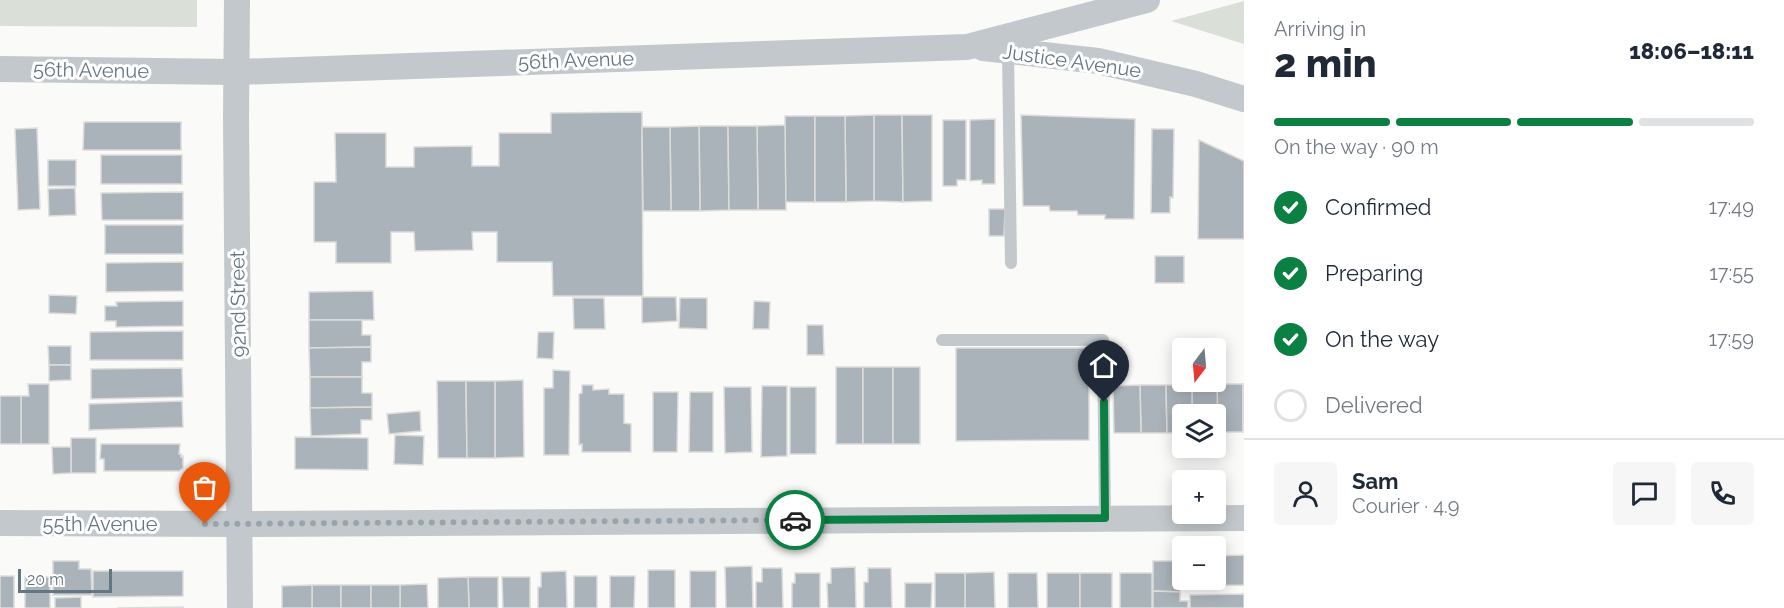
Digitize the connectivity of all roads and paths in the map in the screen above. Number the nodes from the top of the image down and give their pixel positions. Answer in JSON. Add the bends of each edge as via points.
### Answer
{"nodes":[{"id":1,"x":237,"y":0,"type":"edge"},
{"id":2,"x":1147,"y":0,"type":"edge"},
{"id":3,"x":967,"y":46,"type":"junction"},
{"id":4,"x":1008,"y":52,"type":"junction"},
{"id":5,"x":0,"y":69,"type":"edge"},
{"id":6,"x":236,"y":72,"type":"junction"},
{"id":7,"x":1244,"y":99,"type":"edge"},
{"id":8,"x":1011,"y":263,"type":"dead end"},
{"id":9,"x":942,"y":340,"type":"dead end"},
{"id":10,"x":1105,"y":518,"type":"junction"},
{"id":11,"x":1244,"y":518,"type":"edge"},
{"id":12,"x":0,"y":523,"type":"edge"},
{"id":13,"x":240,"y":524,"type":"junction"},
{"id":14,"x":240,"y":608,"type":"edge"}],
"edges":[{"from":1,"to":6,"type":"street","name":"92nd Street"},
{"from":2,"to":3,"type":"street","name":"56th Avenue"},
{"from":3,"to":4,"type":"street","name":"Justice Avenue"},
{"from":3,"to":6,"type":"street","name":"56th Avenue"},
{"from":4,"to":7,"type":"street","name":"Justice Avenue","via":[[1098,61]]},
{"from":4,"to":8,"type":"lane"},
{"from":5,"to":6,"type":"street","name":"56th Avenue"},
{"from":6,"to":13,"type":"street","name":"92nd Street"},
{"from":9,"to":10,"type":"lane","via":[[1103,340]]},
{"from":10,"to":11,"type":"street","name":"55th Avenue"},
{"from":10,"to":13,"type":"street","name":"55th Avenue"},
{"from":12,"to":13,"type":"street","name":"55th Avenue"},
{"from":13,"to":14,"type":"street","name":"92nd Street"}]}
